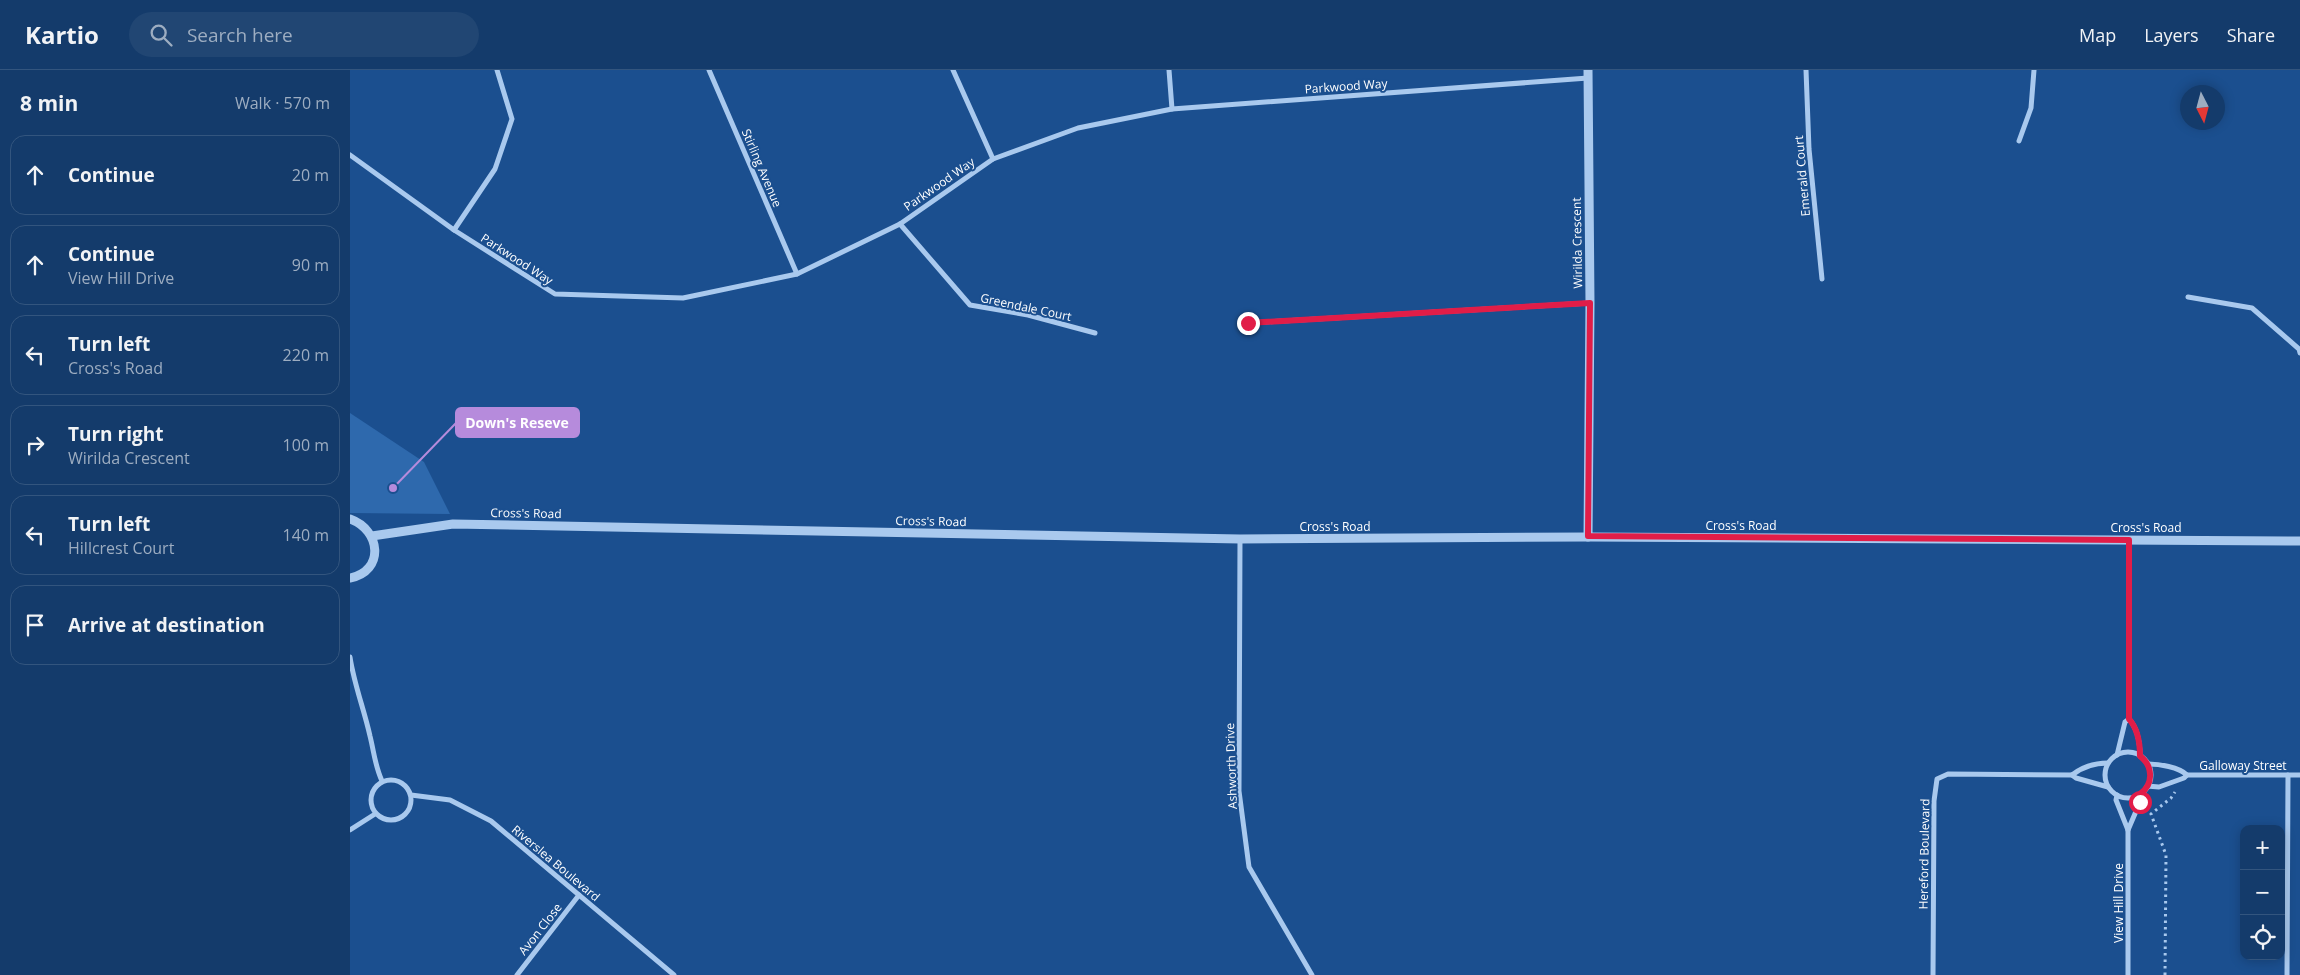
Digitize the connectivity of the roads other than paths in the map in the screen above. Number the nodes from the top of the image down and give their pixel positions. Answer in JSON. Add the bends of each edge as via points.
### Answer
{"nodes":[{"id":1,"x":497,"y":70,"type":"edge"},
{"id":2,"x":709,"y":70,"type":"edge"},
{"id":3,"x":953,"y":70,"type":"edge"},
{"id":4,"x":1169,"y":70,"type":"edge"},
{"id":5,"x":1806,"y":70,"type":"edge"},
{"id":6,"x":2034,"y":70,"type":"edge"},
{"id":7,"x":1588,"y":74,"type":"edge"},
{"id":8,"x":1172,"y":110,"type":"junction"},
{"id":9,"x":2019,"y":141,"type":"dead end"},
{"id":10,"x":350,"y":155,"type":"edge"},
{"id":11,"x":993,"y":159,"type":"junction"},
{"id":12,"x":900,"y":224,"type":"junction"},
{"id":13,"x":454,"y":230,"type":"junction"},
{"id":14,"x":797,"y":274,"type":"junction"},
{"id":15,"x":1822,"y":279,"type":"dead end"},
{"id":16,"x":2188,"y":297,"type":"dead end"},
{"id":17,"x":1590,"y":303,"type":"junction"},
{"id":18,"x":1248,"y":323,"type":"dead end"},
{"id":19,"x":1095,"y":333,"type":"dead end"},
{"id":20,"x":2300,"y":353,"type":"edge"},
{"id":21,"x":350,"y":519,"type":"edge"},
{"id":22,"x":372,"y":536,"type":"junction"},
{"id":23,"x":1588,"y":536,"type":"junction"},
{"id":24,"x":1240,"y":539,"type":"junction"},
{"id":25,"x":2129,"y":540,"type":"junction"},
{"id":26,"x":2300,"y":541,"type":"edge"},
{"id":27,"x":350,"y":578,"type":"edge"},
{"id":28,"x":350,"y":657,"type":"edge"},
{"id":29,"x":2129,"y":719,"type":"junction"},
{"id":30,"x":2116,"y":755,"type":"junction"},
{"id":31,"x":2140,"y":756,"type":"junction"},
{"id":32,"x":2108,"y":763,"type":"junction"},
{"id":33,"x":2148,"y":764,"type":"junction"},
{"id":34,"x":2072,"y":775,"type":"junction"},
{"id":35,"x":2187,"y":775,"type":"junction"},
{"id":36,"x":2288,"y":775,"type":"junction"},
{"id":37,"x":2300,"y":775,"type":"edge"},
{"id":38,"x":382,"y":781,"type":"junction"},
{"id":39,"x":2147,"y":786,"type":"junction"},
{"id":40,"x":2108,"y":787,"type":"junction"},
{"id":41,"x":2140,"y":794,"type":"junction"},
{"id":42,"x":411,"y":795,"type":"junction"},
{"id":43,"x":2117,"y":795,"type":"junction"},
{"id":44,"x":375,"y":814,"type":"junction"},
{"id":45,"x":350,"y":830,"type":"edge"},
{"id":46,"x":2128,"y":830,"type":"junction"},
{"id":47,"x":578,"y":895,"type":"junction"},
{"id":48,"x":517,"y":975,"type":"edge"},
{"id":49,"x":674,"y":975,"type":"edge"},
{"id":50,"x":1312,"y":975,"type":"edge"},
{"id":51,"x":1933,"y":975,"type":"edge"},
{"id":52,"x":2128,"y":975,"type":"edge"},
{"id":53,"x":2287,"y":975,"type":"edge"}],
"edges":[{"from":1,"to":13,"type":"street","via":[[512,119],[495,169]]},
{"from":2,"to":14,"type":"street","name":"Stirling Avenue"},
{"from":3,"to":11,"type":"street"},
{"from":4,"to":8,"type":"street"},
{"from":5,"to":15,"type":"street","name":"Emerald Court","via":[[1809,149]]},
{"from":6,"to":9,"type":"street","via":[[2031,108]]},
{"from":7,"to":8,"type":"street","name":"Parkwood Way"},
{"from":7,"to":17,"type":"street","name":"Wirilda Crescent"},
{"from":8,"to":11,"type":"street","name":"Parkwood Way","via":[[1078,128]]},
{"from":10,"to":13,"type":"street","name":"Parkwood Way"},
{"from":11,"to":12,"type":"street","name":"Parkwood Way"},
{"from":12,"to":14,"type":"street","name":"Parkwood Way"},
{"from":12,"to":19,"type":"street","name":"Greendale Court","via":[[970,305]]},
{"from":13,"to":14,"type":"street","name":"Parkwood Way","via":[[555,294],[683,298]]},
{"from":16,"to":20,"type":"street","via":[[2252,308]]},
{"from":17,"to":18,"type":"street"},
{"from":17,"to":23,"type":"street","name":"Wirilda Crescent"},
{"from":21,"to":22,"type":"street","via":[[366,528]]},
{"from":22,"to":24,"type":"street","name":"Cross's Road","via":[[453,524]]},
{"from":22,"to":27,"type":"street","via":[[375,546],[370,564],[364,572]]},
{"from":23,"to":24,"type":"street","name":"Cross's Road"},
{"from":23,"to":25,"type":"street","name":"Cross's Road"},
{"from":24,"to":50,"type":"street","name":"Ashworth Drive","via":[[1239,791],[1249,867]]},
{"from":25,"to":26,"type":"street","name":"Cross's Road"},
{"from":25,"to":29,"type":"street"},
{"from":28,"to":38,"type":"street","via":[[376,770]]},
{"from":29,"to":30,"type":"street","via":[[2123,727]]},
{"from":29,"to":31,"type":"street","via":[[2140,744]]},
{"from":30,"to":31,"type":"street","via":[[2128,752]]},
{"from":30,"to":32,"type":"street"},
{"from":31,"to":33,"type":"street"},
{"from":32,"to":34,"type":"street","name":"Hereford Boulevard","via":[[2098,763]]},
{"from":32,"to":40,"type":"street","via":[[2105,775]]},
{"from":33,"to":35,"type":"street","name":"Galloway Street","via":[[2158,764]]},
{"from":33,"to":39,"type":"street"},
{"from":34,"to":40,"type":"street","name":"Hereford Boulevard"},
{"from":34,"to":51,"type":"street","name":"Hereford Boulevard","via":[[1948,774],[1937,779],[1934,801]]},
{"from":35,"to":36,"type":"street","name":"Galloway Street"},
{"from":35,"to":39,"type":"street","name":"Galloway Street","via":[[2159,786]]},
{"from":36,"to":37,"type":"street","name":"Galloway Street"},
{"from":36,"to":53,"type":"street"},
{"from":38,"to":42,"type":"street","via":[[395,779],[406,785]]},
{"from":38,"to":44,"type":"street","via":[[373,789],[370,802]]},
{"from":39,"to":41,"type":"street"},
{"from":40,"to":43,"type":"street"},
{"from":41,"to":43,"type":"street"},
{"from":41,"to":46,"type":"street","name":"View Hill Drive","via":[[2140,802]]},
{"from":42,"to":44,"type":"street","via":[[410,810],[399,819],[386,820]]},
{"from":42,"to":47,"type":"street","name":"Riverslea Boulevard","via":[[450,800],[491,821]]},
{"from":43,"to":46,"type":"street","name":"View Hill Drive"},
{"from":44,"to":45,"type":"street"},
{"from":46,"to":52,"type":"street","name":"View Hill Drive"},
{"from":47,"to":48,"type":"street","name":"Avon Close"},
{"from":47,"to":49,"type":"street","name":"Riverslea Boulevard"}]}
